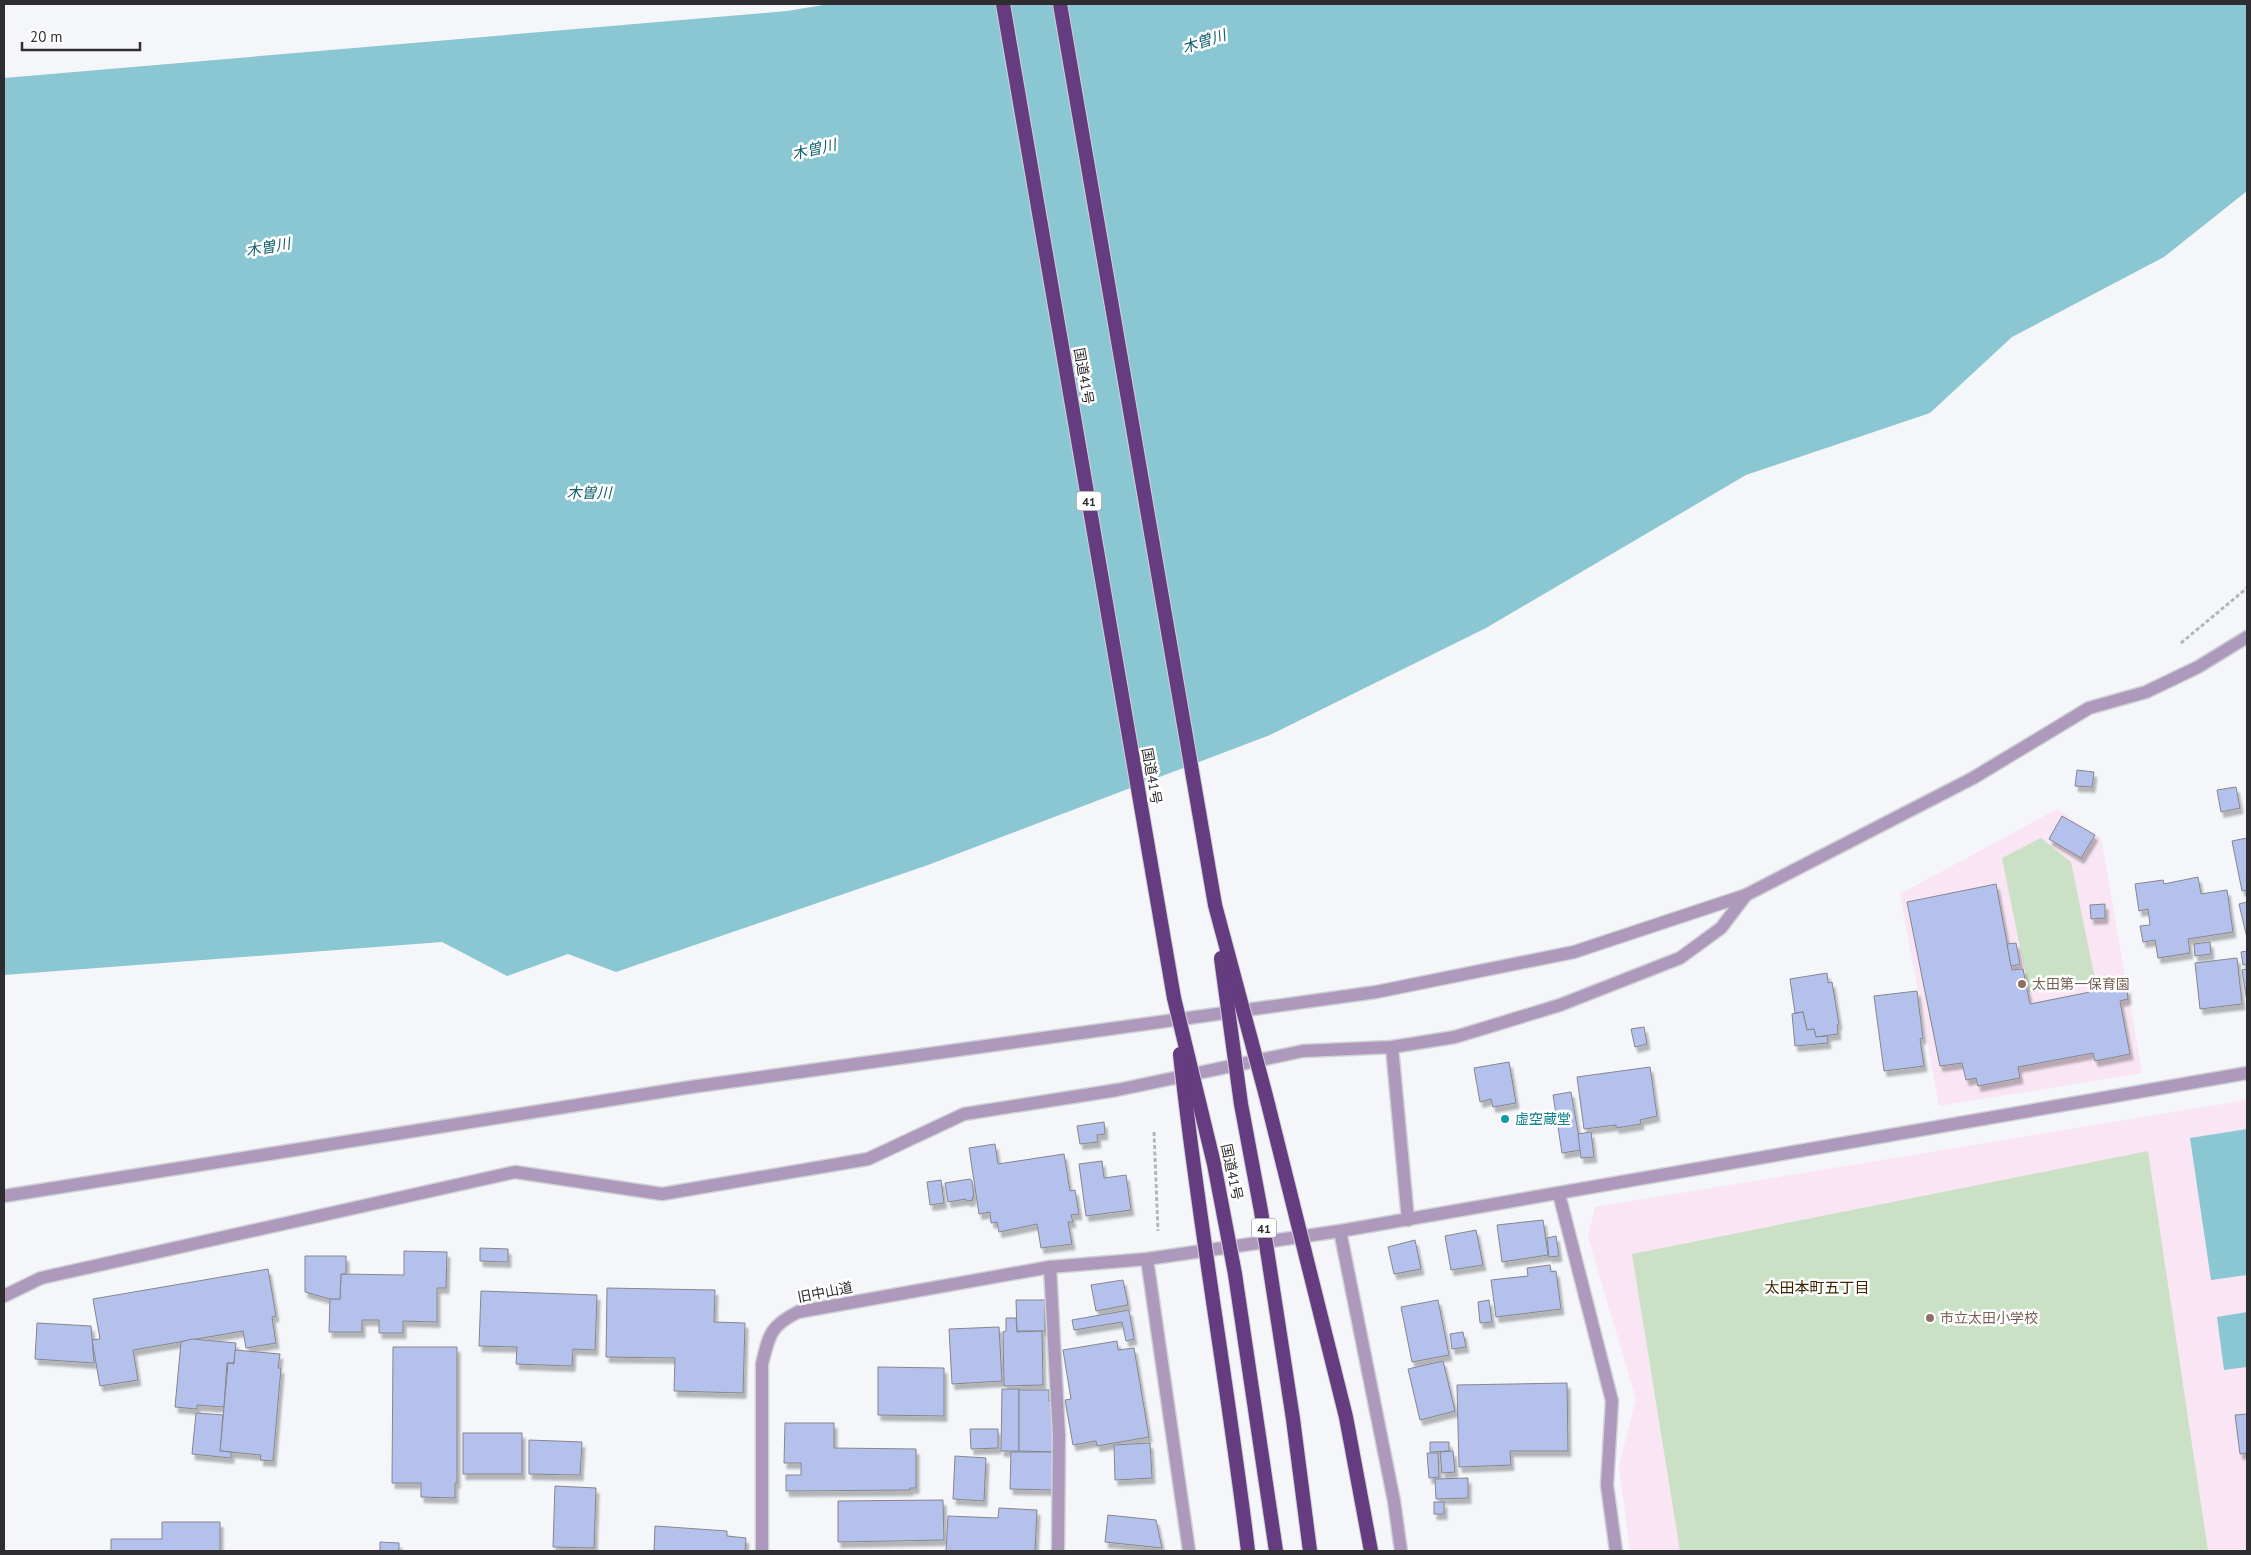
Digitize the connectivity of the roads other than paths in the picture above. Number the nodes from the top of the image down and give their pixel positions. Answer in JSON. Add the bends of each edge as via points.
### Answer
{"nodes":[{"id":1,"x":1004,"y":4,"type":"edge"},
{"id":2,"x":1060,"y":4,"type":"edge"},
{"id":3,"x":2247,"y":637,"type":"edge"},
{"id":4,"x":1746,"y":895,"type":"junction"},
{"id":5,"x":1215,"y":905,"type":"junction"},
{"id":6,"x":1174,"y":998,"type":"junction"},
{"id":7,"x":1392,"y":1047,"type":"junction"},
{"id":8,"x":2247,"y":1073,"type":"edge"},
{"id":9,"x":1558,"y":1194,"type":"junction"},
{"id":10,"x":4,"y":1196,"type":"edge"},
{"id":11,"x":1408,"y":1220,"type":"junction"},
{"id":12,"x":1340,"y":1231,"type":"junction"},
{"id":13,"x":1153,"y":1258,"type":"junction"},
{"id":14,"x":1050,"y":1267,"type":"junction"},
{"id":15,"x":4,"y":1296,"type":"edge"},
{"id":16,"x":762,"y":1551,"type":"edge"},
{"id":17,"x":1058,"y":1551,"type":"edge"},
{"id":18,"x":1189,"y":1551,"type":"edge"},
{"id":19,"x":1248,"y":1551,"type":"edge"},
{"id":20,"x":1276,"y":1551,"type":"edge"},
{"id":21,"x":1310,"y":1551,"type":"edge"},
{"id":22,"x":1371,"y":1551,"type":"edge"},
{"id":23,"x":1401,"y":1551,"type":"edge"},
{"id":24,"x":1616,"y":1551,"type":"edge"}],
"edges":[{"from":1,"to":6,"type":"highway","name":"国道41号","number":"41"},
{"from":2,"to":5,"type":"highway","name":"国道41号","number":"41"},
{"from":3,"to":4,"type":"street","via":[[2198,667],[2146,692],[2088,708],[1973,778]]},
{"from":4,"to":7,"type":"street","via":[[1721,928],[1680,958],[1560,1005],[1455,1037]]},
{"from":4,"to":10,"type":"street","via":[[1574,952],[1376,992],[672,1090]]},
{"from":5,"to":21,"type":"highway","name":"国道41号","number":"41","bridge":true,"via":[[1240,1104],[1261,1211]]},
{"from":5,"to":22,"type":"highway","bridge":true,"via":[[1346,1418]]},
{"from":6,"to":19,"type":"highway","bridge":true,"via":[[1193,1168],[1233,1426]]},
{"from":6,"to":20,"type":"highway","name":"国道41号","number":"41","bridge":true,"via":[[1214,1164],[1233,1264]]},
{"from":7,"to":11,"type":"street"},
{"from":7,"to":15,"type":"street","via":[[1303,1051],[1116,1090],[964,1114],[868,1159],[662,1194],[515,1172],[41,1278]]},
{"from":8,"to":9,"type":"street","name":"旧中山道"},
{"from":9,"to":11,"type":"street","name":"旧中山道"},
{"from":9,"to":24,"type":"street","via":[[1612,1401],[1608,1485]]},
{"from":11,"to":12,"type":"street","name":"旧中山道"},
{"from":12,"to":13,"type":"street","name":"旧中山道"},
{"from":12,"to":23,"type":"street"},
{"from":13,"to":14,"type":"street","name":"旧中山道"},
{"from":13,"to":18,"type":"street"},
{"from":14,"to":16,"type":"street","name":"旧中山道","via":[[798,1312],[781,1321],[769,1336],[762,1364]]},
{"from":14,"to":17,"type":"street","via":[[1060,1436]]}]}
